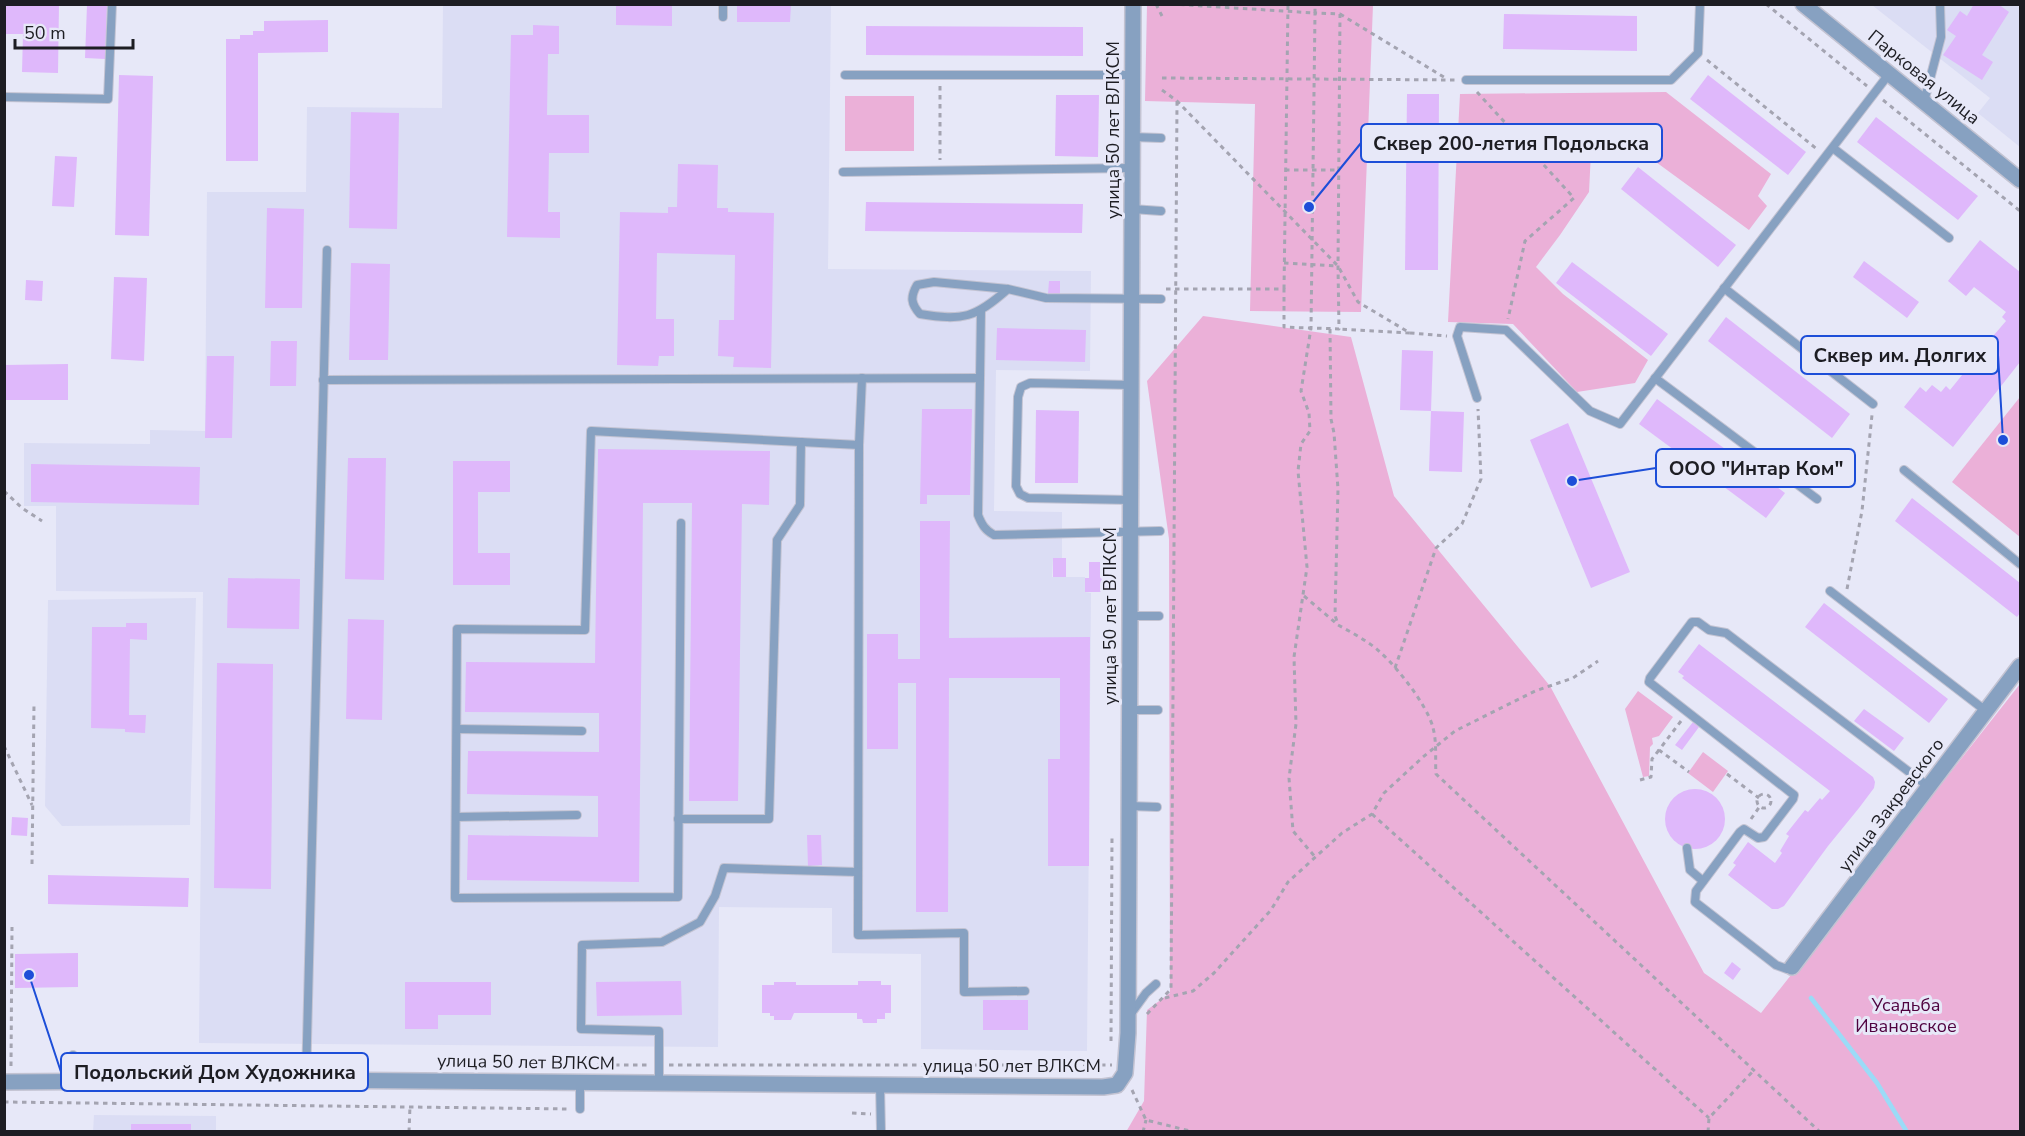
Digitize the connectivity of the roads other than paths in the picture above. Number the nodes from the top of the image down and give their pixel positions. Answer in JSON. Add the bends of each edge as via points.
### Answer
{"nodes":[{"id":1,"x":112,"y":4,"type":"edge"},
{"id":2,"x":723,"y":4,"type":"edge"},
{"id":3,"x":1133,"y":4,"type":"edge"},
{"id":4,"x":1700,"y":4,"type":"edge"},
{"id":5,"x":1803,"y":4,"type":"edge"},
{"id":6,"x":1940,"y":4,"type":"edge"},
{"id":7,"x":723,"y":17,"type":"dead end"},
{"id":8,"x":1889,"y":74,"type":"junction"},
{"id":9,"x":845,"y":75,"type":"dead end"},
{"id":10,"x":1133,"y":75,"type":"junction"},
{"id":11,"x":1467,"y":80,"type":"road end"},
{"id":12,"x":4,"y":97,"type":"edge"},
{"id":13,"x":1924,"y":102,"type":"junction"},
{"id":14,"x":1132,"y":137,"type":"junction"},
{"id":15,"x":1161,"y":138,"type":"dead end"},
{"id":16,"x":1833,"y":148,"type":"junction"},
{"id":17,"x":1132,"y":168,"type":"junction"},
{"id":18,"x":843,"y":172,"type":"dead end"},
{"id":19,"x":2020,"y":180,"type":"edge"},
{"id":20,"x":1132,"y":209,"type":"junction"},
{"id":21,"x":1161,"y":210,"type":"dead end"},
{"id":22,"x":1949,"y":237,"type":"dead end"},
{"id":23,"x":327,"y":250,"type":"dead end"},
{"id":24,"x":1724,"y":288,"type":"junction"},
{"id":25,"x":1008,"y":289,"type":"junction"},
{"id":26,"x":1132,"y":298,"type":"junction"},
{"id":27,"x":1161,"y":298,"type":"dead end"},
{"id":28,"x":981,"y":310,"type":"junction"},
{"id":29,"x":862,"y":378,"type":"junction"},
{"id":30,"x":980,"y":378,"type":"junction"},
{"id":31,"x":1655,"y":378,"type":"junction"},
{"id":32,"x":324,"y":380,"type":"junction"},
{"id":33,"x":1132,"y":384,"type":"junction"},
{"id":34,"x":1477,"y":398,"type":"road end"},
{"id":35,"x":1873,"y":404,"type":"road end"},
{"id":36,"x":801,"y":442,"type":"junction"},
{"id":37,"x":859,"y":445,"type":"junction"},
{"id":38,"x":1904,"y":470,"type":"dead end"},
{"id":39,"x":1131,"y":500,"type":"junction"},
{"id":40,"x":1817,"y":500,"type":"dead end"},
{"id":41,"x":681,"y":523,"type":"dead end"},
{"id":42,"x":1160,"y":531,"type":"dead end"},
{"id":43,"x":1130,"y":532,"type":"junction"},
{"id":44,"x":2020,"y":564,"type":"edge"},
{"id":45,"x":1830,"y":591,"type":"dead end"},
{"id":46,"x":1130,"y":616,"type":"junction"},
{"id":47,"x":1159,"y":616,"type":"dead end"},
{"id":48,"x":2020,"y":666,"type":"edge"},
{"id":49,"x":1129,"y":710,"type":"junction"},
{"id":50,"x":1158,"y":710,"type":"dead end"},
{"id":51,"x":1986,"y":711,"type":"junction"},
{"id":52,"x":456,"y":729,"type":"junction"},
{"id":53,"x":582,"y":731,"type":"dead end"},
{"id":54,"x":1929,"y":787,"type":"junction"},
{"id":55,"x":1129,"y":806,"type":"junction"},
{"id":56,"x":1157,"y":807,"type":"dead end"},
{"id":57,"x":577,"y":815,"type":"dead end"},
{"id":58,"x":456,"y":817,"type":"junction"},
{"id":59,"x":678,"y":819,"type":"junction"},
{"id":60,"x":1688,"y":848,"type":"dead end"},
{"id":61,"x":858,"y":872,"type":"junction"},
{"id":62,"x":1703,"y":881,"type":"junction"},
{"id":63,"x":1792,"y":967,"type":"joint"},
{"id":64,"x":1156,"y":984,"type":"dead end"},
{"id":65,"x":1025,"y":991,"type":"dead end"},
{"id":66,"x":1128,"y":1026,"type":"junction"},
{"id":67,"x":73,"y":1055,"type":"dead end"},
{"id":68,"x":306,"y":1080,"type":"junction"},
{"id":69,"x":4,"y":1082,"type":"edge"},
{"id":70,"x":73,"y":1082,"type":"junction"},
{"id":71,"x":580,"y":1082,"type":"junction"},
{"id":72,"x":659,"y":1083,"type":"junction"},
{"id":73,"x":880,"y":1085,"type":"junction"},
{"id":74,"x":580,"y":1109,"type":"road end"},
{"id":75,"x":881,"y":1131,"type":"edge"}],
"edges":[{"from":1,"to":12,"type":"lane","via":[[108,99]]},
{"from":2,"to":7,"type":"lane"},
{"from":3,"to":10,"type":"street","name":"улица 50 лет ВЛКСМ"},
{"from":4,"to":11,"type":"lane","via":[[1698,53],[1671,80]]},
{"from":5,"to":8,"type":"street","name":"Парковая улица"},
{"from":6,"to":13,"type":"lane","via":[[1941,37]]},
{"from":8,"to":13,"type":"street","name":"Парковая улица"},
{"from":8,"to":16,"type":"lane"},
{"from":9,"to":10,"type":"lane"},
{"from":10,"to":14,"type":"street","name":"улица 50 лет ВЛКСМ"},
{"from":13,"to":19,"type":"street","name":"Парковая улица"},
{"from":14,"to":15,"type":"lane"},
{"from":14,"to":17,"type":"street","name":"улица 50 лет ВЛКСМ"},
{"from":16,"to":22,"type":"lane"},
{"from":16,"to":24,"type":"lane"},
{"from":17,"to":18,"type":"lane"},
{"from":17,"to":20,"type":"street","name":"улица 50 лет ВЛКСМ"},
{"from":20,"to":21,"type":"lane"},
{"from":20,"to":26,"type":"street","name":"улица 50 лет ВЛКСМ"},
{"from":23,"to":32,"type":"lane"},
{"from":24,"to":31,"type":"lane"},
{"from":24,"to":35,"type":"lane"},
{"from":25,"to":26,"type":"lane","via":[[1046,298]]},
{"from":25,"to":28,"type":"lane"},
{"from":25,"to":28,"type":"lane","via":[[934,282],[917,285],[911,300],[920,314],[934,317],[967,317]]},
{"from":26,"to":27,"type":"lane"},
{"from":26,"to":33,"type":"street","name":"улица 50 лет ВЛКСМ"},
{"from":28,"to":30,"type":"lane"},
{"from":29,"to":30,"type":"lane"},
{"from":29,"to":32,"type":"lane"},
{"from":29,"to":37,"type":"lane"},
{"from":30,"to":43,"type":"lane","via":[[978,515],[988,532]]},
{"from":31,"to":34,"type":"lane","via":[[1620,424],[1590,411],[1506,330],[1460,327],[1457,336]]},
{"from":31,"to":40,"type":"lane"},
{"from":32,"to":68,"type":"lane"},
{"from":33,"to":39,"type":"street","name":"улица 50 лет ВЛКСМ"},
{"from":33,"to":39,"type":"lane","via":[[1030,383],[1021,387],[1016,486],[1028,498]]},
{"from":36,"to":37,"type":"lane"},
{"from":36,"to":52,"type":"lane","via":[[591,431],[585,630],[458,629]]},
{"from":36,"to":59,"type":"lane","via":[[800,505],[777,540],[769,819]]},
{"from":37,"to":61,"type":"lane"},
{"from":38,"to":44,"type":"lane"},
{"from":39,"to":43,"type":"street","name":"улица 50 лет ВЛКСМ"},
{"from":41,"to":59,"type":"lane"},
{"from":42,"to":43,"type":"lane"},
{"from":43,"to":46,"type":"street","name":"улица 50 лет ВЛКСМ"},
{"from":45,"to":51,"type":"lane"},
{"from":46,"to":47,"type":"lane"},
{"from":46,"to":49,"type":"street","name":"улица 50 лет ВЛКСМ"},
{"from":48,"to":51,"type":"street","name":"улица Закревского"},
{"from":49,"to":50,"type":"lane"},
{"from":49,"to":55,"type":"street","name":"улица 50 лет ВЛКСМ"},
{"from":51,"to":54,"type":"street","name":"улица Закревского"},
{"from":52,"to":53,"type":"lane"},
{"from":52,"to":58,"type":"lane"},
{"from":54,"to":62,"type":"lane","via":[[1726,633],[1709,630],[1695,621],[1649,682],[1794,795],[1761,839],[1744,829]]},
{"from":54,"to":63,"type":"street","name":"улица Закревского"},
{"from":55,"to":56,"type":"lane"},
{"from":55,"to":66,"type":"street","name":"улица 50 лет ВЛКСМ"},
{"from":57,"to":58,"type":"lane"},
{"from":58,"to":59,"type":"lane","via":[[455,898],[678,897]]},
{"from":60,"to":62,"type":"lane","via":[[1690,870]]},
{"from":61,"to":65,"type":"lane","via":[[858,935],[964,933],[964,992]]},
{"from":61,"to":72,"type":"lane","via":[[724,868],[715,896],[700,922],[662,942],[582,945],[581,1029],[659,1031]]},
{"from":62,"to":63,"type":"lane","via":[[1694,897],[1698,906],[1776,965]]},
{"from":64,"to":66,"type":"lane","via":[[1146,993]]},
{"from":66,"to":73,"type":"street","name":"улица 50 лет ВЛКСМ","via":[[1125,1073],[1117,1085]]},
{"from":67,"to":70,"type":"lane"},
{"from":68,"to":70,"type":"street","name":"улица 50 лет ВЛКСМ"},
{"from":68,"to":71,"type":"street","name":"улица 50 лет ВЛКСМ"},
{"from":69,"to":70,"type":"street","name":"улица 50 лет ВЛКСМ"},
{"from":71,"to":72,"type":"street","name":"улица 50 лет ВЛКСМ"},
{"from":71,"to":74,"type":"lane"},
{"from":72,"to":73,"type":"street","name":"улица 50 лет ВЛКСМ"},
{"from":73,"to":75,"type":"lane"}]}
